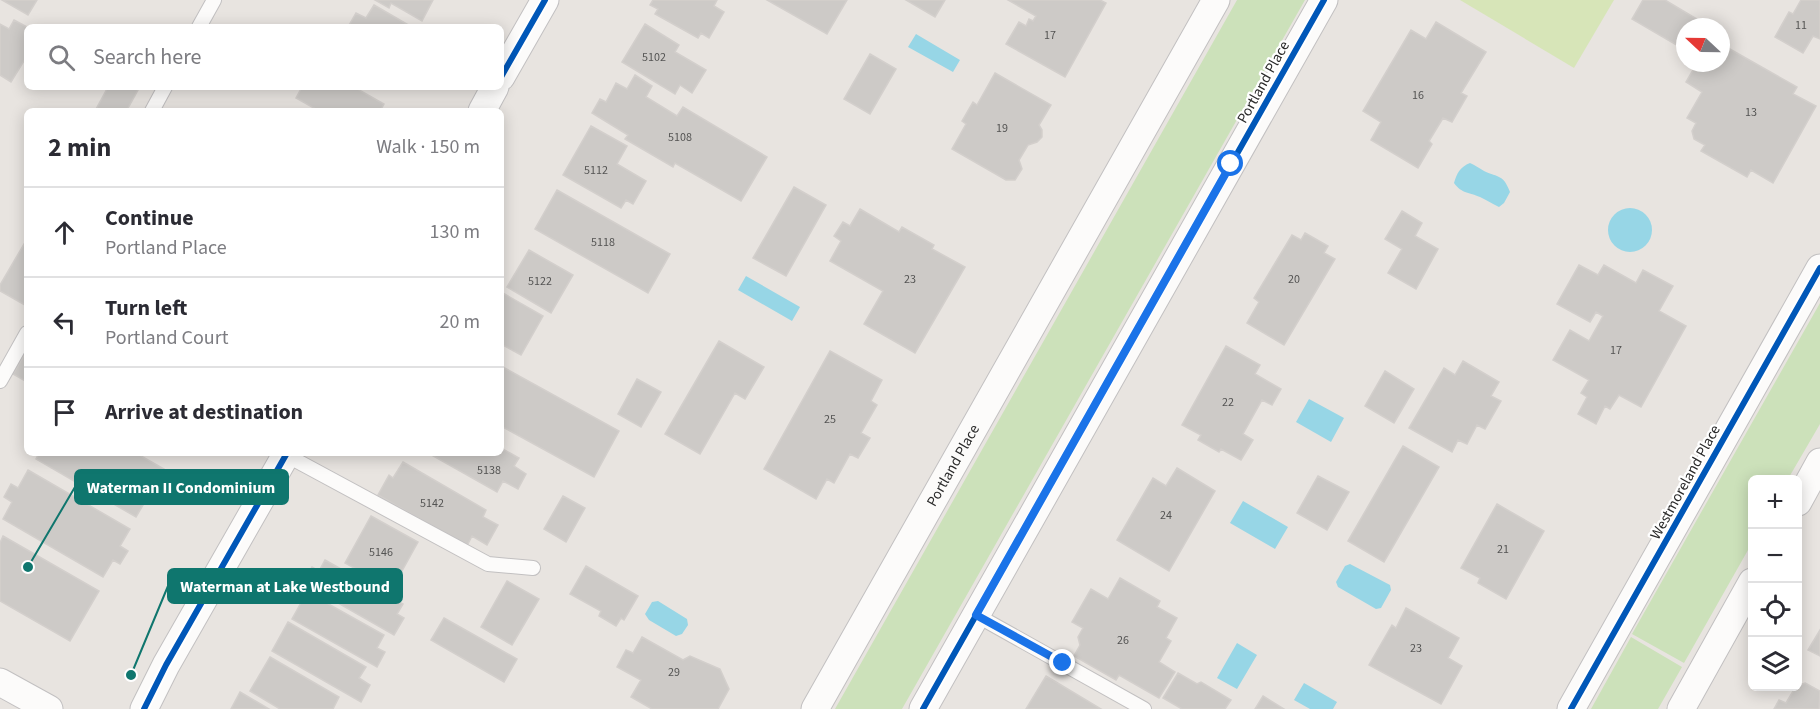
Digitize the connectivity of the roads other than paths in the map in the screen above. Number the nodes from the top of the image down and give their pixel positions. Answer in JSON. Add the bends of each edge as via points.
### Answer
{"nodes":[{"id":1,"x":214,"y":0,"type":"edge"},
{"id":2,"x":545,"y":0,"type":"edge"},
{"id":3,"x":1216,"y":0,"type":"edge"},
{"id":4,"x":1324,"y":0,"type":"edge"},
{"id":5,"x":201,"y":24,"type":"edge"},
{"id":6,"x":504,"y":72,"type":"edge"},
{"id":7,"x":163,"y":90,"type":"edge"},
{"id":8,"x":493,"y":90,"type":"edge"},
{"id":9,"x":154,"y":108,"type":"edge"},
{"id":10,"x":484,"y":108,"type":"edge"},
{"id":11,"x":1820,"y":268,"type":"edge"},
{"id":12,"x":24,"y":338,"type":"edge"},
{"id":13,"x":0,"y":381,"type":"edge"},
{"id":14,"x":286,"y":456,"type":"edge"},
{"id":15,"x":291,"y":456,"type":"edge"},
{"id":16,"x":1820,"y":462,"type":"edge"},
{"id":17,"x":1802,"y":493,"type":"edge"},
{"id":18,"x":533,"y":568,"type":"dead end"},
{"id":19,"x":1751,"y":583,"type":"edge"},
{"id":20,"x":976,"y":615,"type":"junction"},
{"id":21,"x":0,"y":682,"type":"edge"},
{"id":22,"x":49,"y":709,"type":"edge"},
{"id":23,"x":144,"y":709,"type":"edge"},
{"id":24,"x":815,"y":709,"type":"edge"},
{"id":25,"x":923,"y":709,"type":"edge"},
{"id":26,"x":1144,"y":709,"type":"edge"},
{"id":27,"x":1571,"y":709,"type":"edge"},
{"id":28,"x":1681,"y":709,"type":"edge"}],
"edges":[{"from":1,"to":5,"type":"lane"},
{"from":2,"to":6,"type":"street"},
{"from":3,"to":24,"type":"street","name":"Portland Place"},
{"from":4,"to":20,"type":"street","name":"Portland Place"},
{"from":7,"to":9,"type":"lane"},
{"from":8,"to":10,"type":"street"},
{"from":11,"to":27,"type":"street","name":"Westmoreland Place"},
{"from":12,"to":13,"type":"lane"},
{"from":14,"to":23,"type":"street"},
{"from":15,"to":18,"type":"lane","via":[[488,564]]},
{"from":16,"to":17,"type":"street"},
{"from":19,"to":28,"type":"street"},
{"from":20,"to":25,"type":"street","name":"Portland Place"},
{"from":20,"to":26,"type":"lane"},
{"from":21,"to":22,"type":"street"}]}
